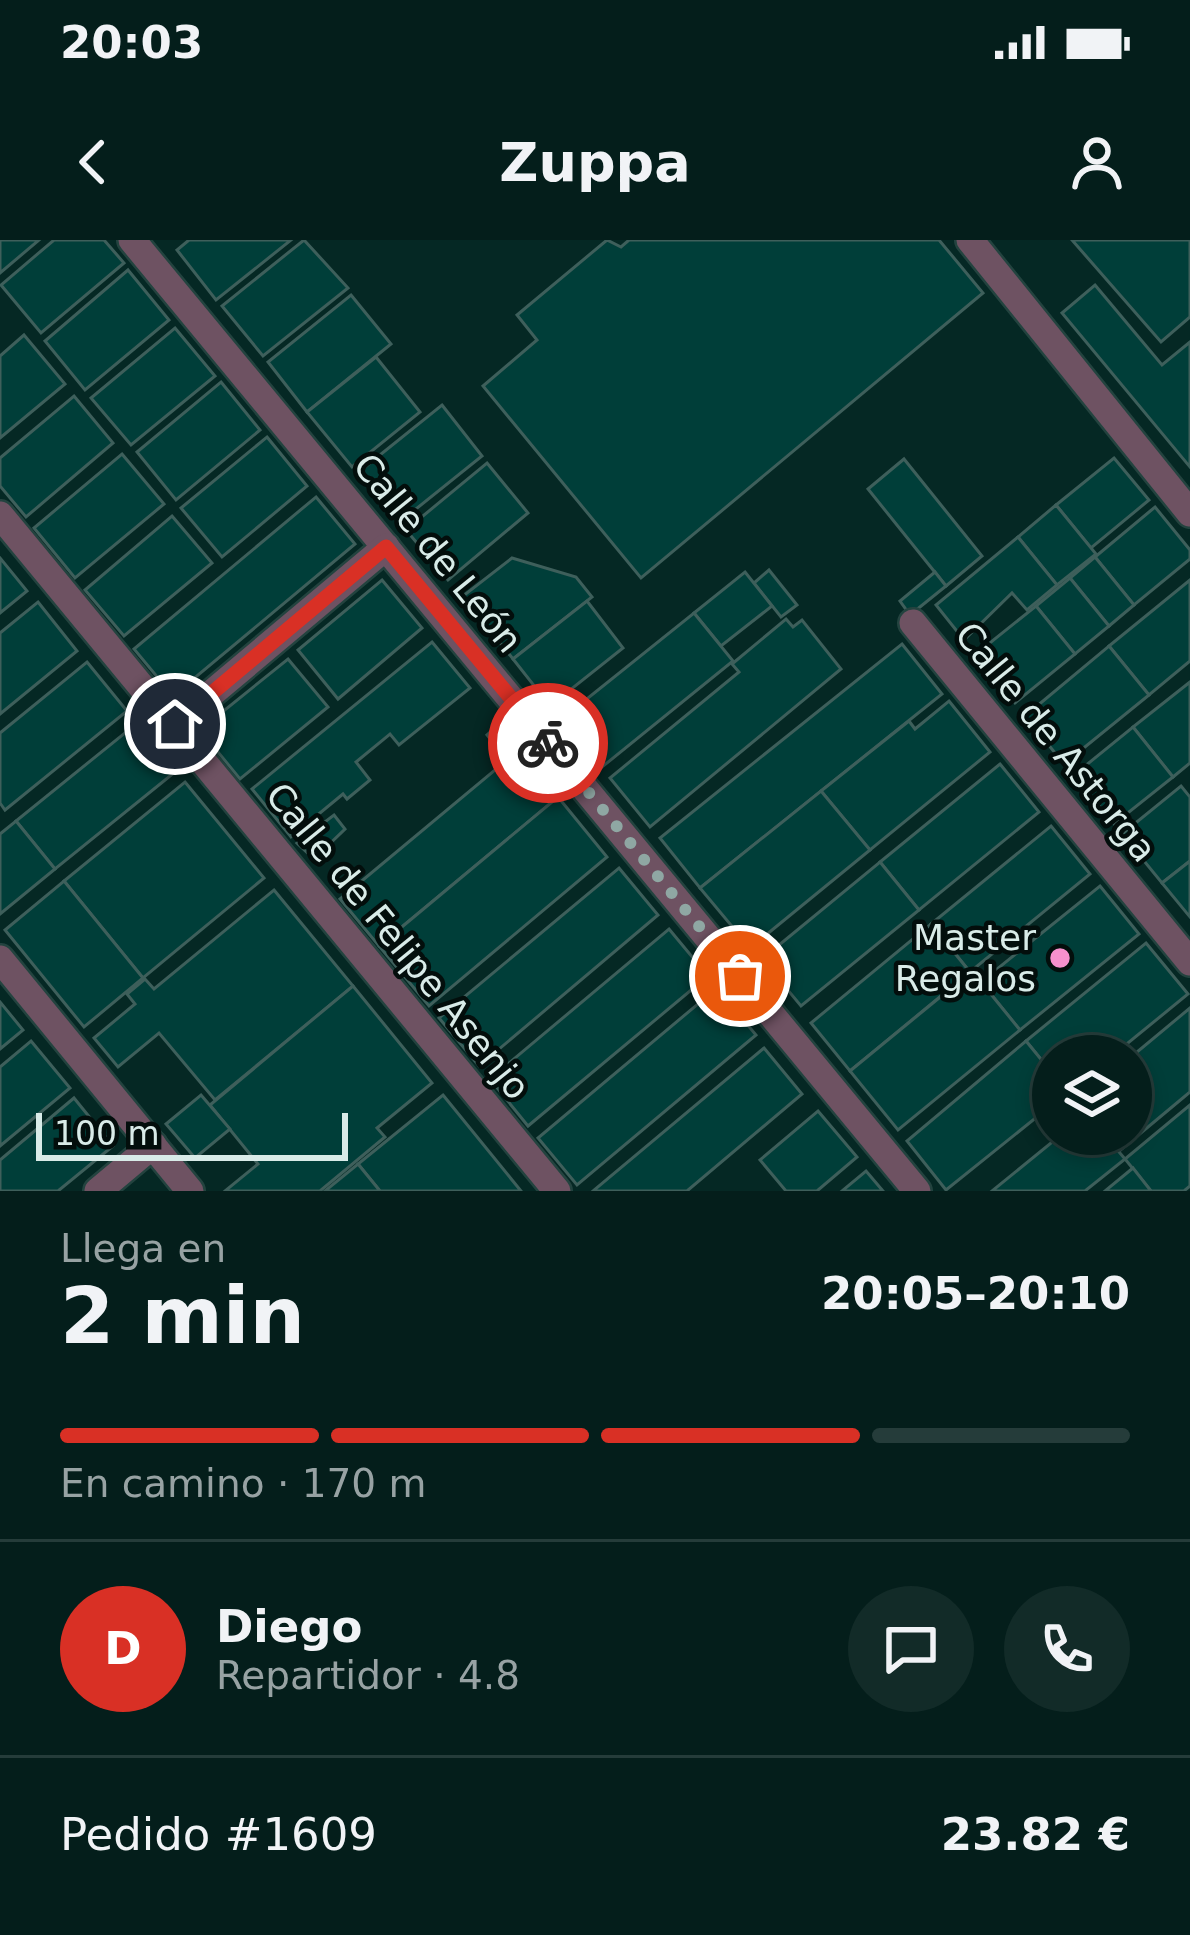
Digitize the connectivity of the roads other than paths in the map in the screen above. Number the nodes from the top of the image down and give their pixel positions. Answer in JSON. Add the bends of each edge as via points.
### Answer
{"nodes":[{"id":1,"x":132,"y":240,"type":"edge"},
{"id":2,"x":970,"y":240,"type":"edge"},
{"id":3,"x":1190,"y":513,"type":"edge"},
{"id":4,"x":0,"y":515,"type":"edge"},
{"id":5,"x":386,"y":547,"type":"junction"},
{"id":6,"x":913,"y":623,"type":"dead end"},
{"id":7,"x":175,"y":724,"type":"junction"},
{"id":8,"x":0,"y":959,"type":"edge"},
{"id":9,"x":1190,"y":962,"type":"edge"},
{"id":10,"x":153,"y":1144,"type":"junction"},
{"id":11,"x":98,"y":1191,"type":"edge"},
{"id":12,"x":190,"y":1191,"type":"edge"},
{"id":13,"x":556,"y":1191,"type":"edge"},
{"id":14,"x":917,"y":1191,"type":"edge"}],
"edges":[{"from":1,"to":5,"type":"street","name":"Calle de León"},
{"from":2,"to":3,"type":"street"},
{"from":4,"to":7,"type":"street","name":"Calle de Felipe Asenjo"},
{"from":5,"to":7,"type":"street"},
{"from":5,"to":14,"type":"street","name":"Calle de León"},
{"from":6,"to":9,"type":"street","name":"Calle de Astorga"},
{"from":7,"to":13,"type":"street","name":"Calle de Felipe Asenjo"},
{"from":8,"to":10,"type":"street"},
{"from":10,"to":11,"type":"street"},
{"from":10,"to":12,"type":"street"}]}
